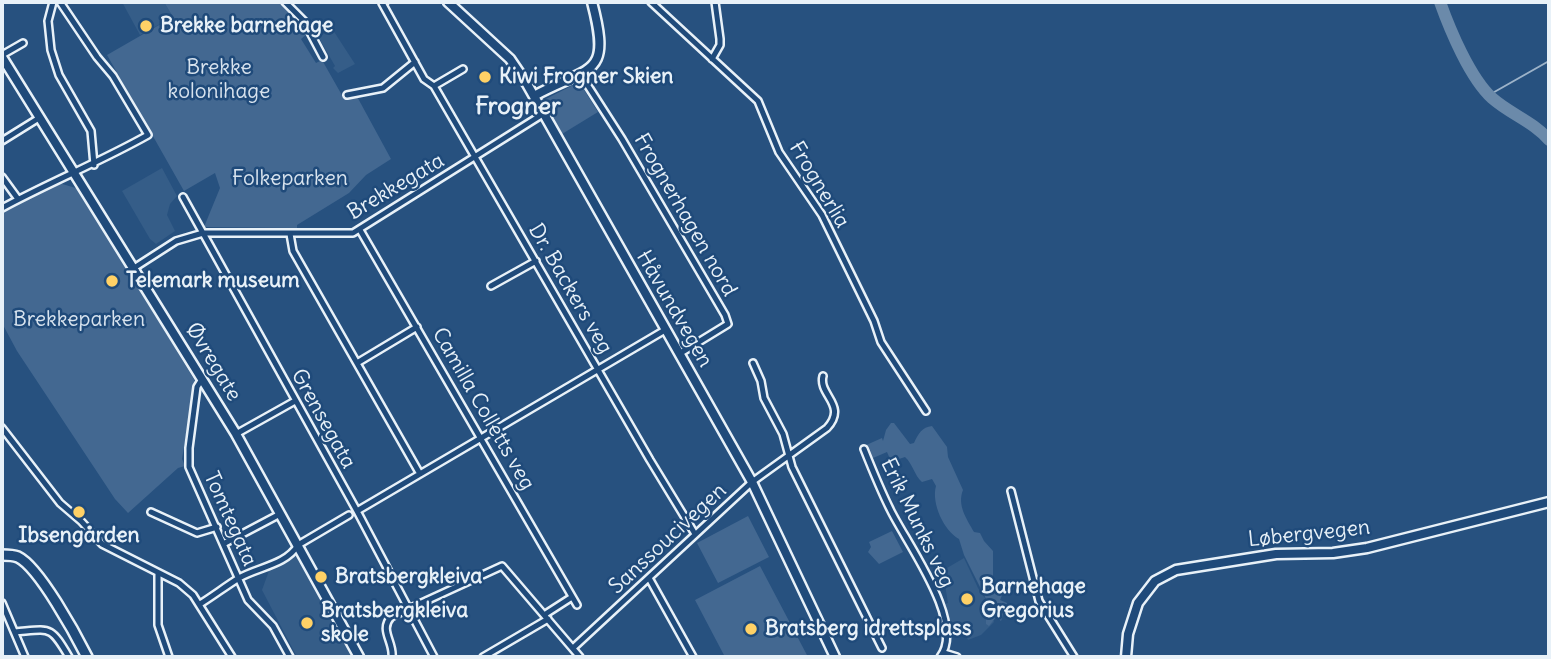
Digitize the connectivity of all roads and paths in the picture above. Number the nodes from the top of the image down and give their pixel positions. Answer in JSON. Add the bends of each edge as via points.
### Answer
{"nodes":[{"id":1,"x":53,"y":2,"type":"edge"},
{"id":2,"x":60,"y":2,"type":"edge"},
{"id":3,"x":285,"y":2,"type":"edge"},
{"id":4,"x":385,"y":2,"type":"edge"},
{"id":5,"x":448,"y":2,"type":"edge"},
{"id":6,"x":592,"y":2,"type":"edge"},
{"id":7,"x":651,"y":2,"type":"edge"},
{"id":8,"x":715,"y":2,"type":"edge"},
{"id":9,"x":23,"y":43,"type":"dead end"},
{"id":10,"x":2,"y":56,"type":"edge"},
{"id":11,"x":323,"y":57,"type":"dead end"},
{"id":12,"x":712,"y":59,"type":"junction"},
{"id":13,"x":415,"y":62,"type":"junction"},
{"id":14,"x":463,"y":69,"type":"dead end"},
{"id":15,"x":581,"y":75,"type":"junction"},
{"id":16,"x":434,"y":86,"type":"junction"},
{"id":17,"x":347,"y":95,"type":"dead end"},
{"id":18,"x":534,"y":96,"type":"junction"},
{"id":19,"x":543,"y":114,"type":"junction"},
{"id":20,"x":39,"y":118,"type":"junction"},
{"id":21,"x":2,"y":141,"type":"edge"},
{"id":22,"x":475,"y":157,"type":"junction"},
{"id":23,"x":94,"y":165,"type":"junction"},
{"id":24,"x":74,"y":172,"type":"junction"},
{"id":25,"x":2,"y":177,"type":"edge"},
{"id":26,"x":183,"y":197,"type":"dead end"},
{"id":27,"x":18,"y":199,"type":"junction"},
{"id":28,"x":2,"y":208,"type":"edge"},
{"id":29,"x":360,"y":230,"type":"junction"},
{"id":30,"x":203,"y":233,"type":"junction"},
{"id":31,"x":290,"y":234,"type":"junction"},
{"id":32,"x":536,"y":261,"type":"junction"},
{"id":33,"x":134,"y":268,"type":"junction"},
{"id":34,"x":491,"y":286,"type":"dead end"},
{"id":35,"x":417,"y":327,"type":"junction"},
{"id":36,"x":665,"y":330,"type":"junction"},
{"id":37,"x":679,"y":354,"type":"junction"},
{"id":38,"x":356,"y":363,"type":"junction"},
{"id":39,"x":753,"y":363,"type":"dead end"},
{"id":40,"x":599,"y":370,"type":"junction"},
{"id":41,"x":823,"y":376,"type":"dead end"},
{"id":42,"x":202,"y":379,"type":"junction"},
{"id":43,"x":295,"y":401,"type":"junction"},
{"id":44,"x":926,"y":411,"type":"dead end"},
{"id":45,"x":2,"y":428,"type":"edge"},
{"id":46,"x":236,"y":433,"type":"junction"},
{"id":47,"x":481,"y":439,"type":"junction"},
{"id":48,"x":864,"y":449,"type":"dead end"},
{"id":49,"x":787,"y":455,"type":"junction"},
{"id":50,"x":420,"y":474,"type":"junction"},
{"id":51,"x":752,"y":482,"type":"junction"},
{"id":52,"x":1011,"y":491,"type":"dead end"},
{"id":53,"x":1549,"y":502,"type":"edge"},
{"id":54,"x":357,"y":511,"type":"junction"},
{"id":55,"x":151,"y":512,"type":"dead end"},
{"id":56,"x":280,"y":514,"type":"junction"},
{"id":57,"x":349,"y":515,"type":"dead end"},
{"id":58,"x":217,"y":527,"type":"junction"},
{"id":59,"x":695,"y":534,"type":"junction"},
{"id":60,"x":225,"y":544,"type":"junction"},
{"id":61,"x":298,"y":545,"type":"junction"},
{"id":62,"x":2,"y":555,"type":"edge"},
{"id":63,"x":158,"y":573,"type":"junction"},
{"id":64,"x":239,"y":578,"type":"junction"},
{"id":65,"x":649,"y":578,"type":"junction"},
{"id":66,"x":572,"y":597,"type":"junction"},
{"id":67,"x":2,"y":604,"type":"edge"},
{"id":68,"x":200,"y":604,"type":"junction"},
{"id":69,"x":578,"y":605,"type":"dead end"},
{"id":70,"x":407,"y":610,"type":"junction"},
{"id":71,"x":546,"y":617,"type":"junction"},
{"id":72,"x":15,"y":632,"type":"junction"},
{"id":73,"x":573,"y":648,"type":"junction"},
{"id":74,"x":882,"y":648,"type":"dead end"},
{"id":75,"x":942,"y":655,"type":"edge"},
{"id":76,"x":25,"y":657,"type":"edge"},
{"id":77,"x":69,"y":657,"type":"edge"},
{"id":78,"x":87,"y":657,"type":"edge"},
{"id":79,"x":169,"y":657,"type":"edge"},
{"id":80,"x":232,"y":657,"type":"edge"},
{"id":81,"x":290,"y":657,"type":"edge"},
{"id":82,"x":359,"y":657,"type":"edge"},
{"id":83,"x":393,"y":657,"type":"edge"},
{"id":84,"x":435,"y":657,"type":"edge"},
{"id":85,"x":482,"y":657,"type":"edge"},
{"id":86,"x":579,"y":657,"type":"edge"},
{"id":87,"x":693,"y":657,"type":"edge"},
{"id":88,"x":835,"y":657,"type":"edge"},
{"id":89,"x":957,"y":657,"type":"edge"},
{"id":90,"x":1074,"y":657,"type":"edge"},
{"id":91,"x":1126,"y":657,"type":"edge"}],
"edges":[{"from":1,"to":23,"type":"street","via":[[48,21],[51,50],[59,75],[91,131]]},
{"from":2,"to":23,"type":"street","via":[[148,135]]},
{"from":3,"to":11,"type":"street","via":[[304,21]]},
{"from":4,"to":13,"type":"street","name":"Dr. Backers veg"},
{"from":5,"to":18,"type":"street","name":"Håvundvegen","via":[[510,59]]},
{"from":6,"to":15,"type":"street","via":[[600,48],[594,63]]},
{"from":7,"to":12,"type":"street","name":"Frognerlia"},
{"from":8,"to":12,"type":"street","via":[[720,45]]},
{"from":9,"to":10,"type":"street"},
{"from":10,"to":20,"type":"street","name":"Øvregate"},
{"from":12,"to":44,"type":"street","name":"Frognerlia","via":[[758,101],[779,152],[822,215],[881,342]]},
{"from":13,"to":16,"type":"street","name":"Dr. Backers veg"},
{"from":13,"to":17,"type":"street","via":[[383,88]]},
{"from":14,"to":16,"type":"street"},
{"from":15,"to":18,"type":"street"},
{"from":15,"to":37,"type":"street","name":"Frognerhagen nord","via":[[725,314],[728,324]]},
{"from":16,"to":22,"type":"street","name":"Dr. Backers veg"},
{"from":18,"to":19,"type":"street","name":"Håvundvegen"},
{"from":19,"to":22,"type":"street","name":"Brekkegata"},
{"from":19,"to":36,"type":"street","name":"Håvundvegen"},
{"from":20,"to":21,"type":"street"},
{"from":20,"to":24,"type":"street","name":"Øvregate"},
{"from":22,"to":29,"type":"street","name":"Brekkegata"},
{"from":22,"to":32,"type":"street","name":"Dr. Backers veg"},
{"from":23,"to":24,"type":"street"},
{"from":24,"to":27,"type":"street"},
{"from":24,"to":33,"type":"street","name":"Øvregate"},
{"from":25,"to":27,"type":"street"},
{"from":26,"to":30,"type":"street","name":"Grensegata"},
{"from":27,"to":28,"type":"street"},
{"from":29,"to":31,"type":"street","name":"Brekkegata"},
{"from":29,"to":35,"type":"street","name":"Camilla Colletts veg"},
{"from":30,"to":31,"type":"street","name":"Brekkegata"},
{"from":30,"to":33,"type":"street","name":"Brekkegata","via":[[176,241]]},
{"from":30,"to":43,"type":"street","name":"Grensegata"},
{"from":31,"to":38,"type":"street","via":[[293,251]]},
{"from":32,"to":34,"type":"street"},
{"from":32,"to":40,"type":"street","name":"Dr. Backers veg"},
{"from":33,"to":42,"type":"street","name":"Øvregate"},
{"from":35,"to":38,"type":"street"},
{"from":35,"to":47,"type":"street","name":"Camilla Colletts veg"},
{"from":36,"to":37,"type":"street","name":"Håvundvegen"},
{"from":36,"to":40,"type":"street"},
{"from":37,"to":51,"type":"street","name":"Håvundvegen"},
{"from":38,"to":50,"type":"street"},
{"from":39,"to":49,"type":"street","via":[[783,434]]},
{"from":40,"to":47,"type":"street"},
{"from":40,"to":59,"type":"street","name":"Dr. Backers veg"},
{"from":41,"to":49,"type":"street","name":"Sanssoucivegen","via":[[834,406],[833,422]]},
{"from":42,"to":46,"type":"street","name":"Øvregate"},
{"from":42,"to":58,"type":"street","name":"Tomtegata","via":[[197,387],[188,459]]},
{"from":43,"to":46,"type":"street"},
{"from":43,"to":54,"type":"street","name":"Grensegata"},
{"from":45,"to":63,"type":"street","via":[[60,503],[97,539]]},
{"from":46,"to":56,"type":"street","name":"Øvregate"},
{"from":47,"to":50,"type":"street"},
{"from":47,"to":66,"type":"street","name":"Camilla Colletts veg"},
{"from":48,"to":75,"type":"street","name":"Erik Munks veg","via":[[889,508],[939,600],[947,636]]},
{"from":49,"to":51,"type":"street","name":"Sanssoucivegen"},
{"from":49,"to":74,"type":"street"},
{"from":50,"to":54,"type":"street"},
{"from":51,"to":59,"type":"street","name":"Sanssoucivegen"},
{"from":51,"to":88,"type":"street","name":"Håvundvegen"},
{"from":52,"to":90,"type":"street","via":[[1039,601]]},
{"from":53,"to":91,"type":"street","name":"Løbergvegen","via":[[1367,548],[1276,554],[1168,573],[1150,586],[1138,603]]},
{"from":54,"to":70,"type":"street","name":"Grensegata"},
{"from":55,"to":58,"type":"street","via":[[197,533]]},
{"from":56,"to":60,"type":"street"},
{"from":56,"to":61,"type":"street","name":"Øvregate"},
{"from":57,"to":61,"type":"street"},
{"from":58,"to":60,"type":"street","name":"Tomtegata"},
{"from":59,"to":65,"type":"street","name":"Sanssoucivegen"},
{"from":60,"to":64,"type":"street","name":"Tomtegata"},
{"from":61,"to":64,"type":"street","via":[[282,560]]},
{"from":61,"to":82,"type":"street","name":"Øvregate"},
{"from":62,"to":78,"type":"main road","via":[[17,556],[30,568]]},
{"from":63,"to":68,"type":"street","via":[[179,583]]},
{"from":63,"to":79,"type":"street","via":[[158,625]]},
{"from":64,"to":68,"type":"street"},
{"from":64,"to":81,"type":"street","name":"Tomtegata","via":[[248,600],[273,626]]},
{"from":65,"to":73,"type":"street","name":"Sanssoucivegen"},
{"from":65,"to":87,"type":"street"},
{"from":66,"to":69,"type":"street","name":"Camilla Colletts veg"},
{"from":66,"to":71,"type":"street"},
{"from":67,"to":72,"type":"street"},
{"from":68,"to":80,"type":"street"},
{"from":70,"to":71,"type":"street","via":[[502,566]]},
{"from":70,"to":83,"type":"street","via":[[386,622]]},
{"from":70,"to":84,"type":"street","name":"Grensegata"},
{"from":71,"to":73,"type":"street"},
{"from":71,"to":85,"type":"street"},
{"from":72,"to":76,"type":"street"},
{"from":72,"to":77,"type":"street","via":[[48,630]]},
{"from":73,"to":86,"type":"street"},
{"from":75,"to":89,"type":"street","name":"Erik Munks veg"}]}
